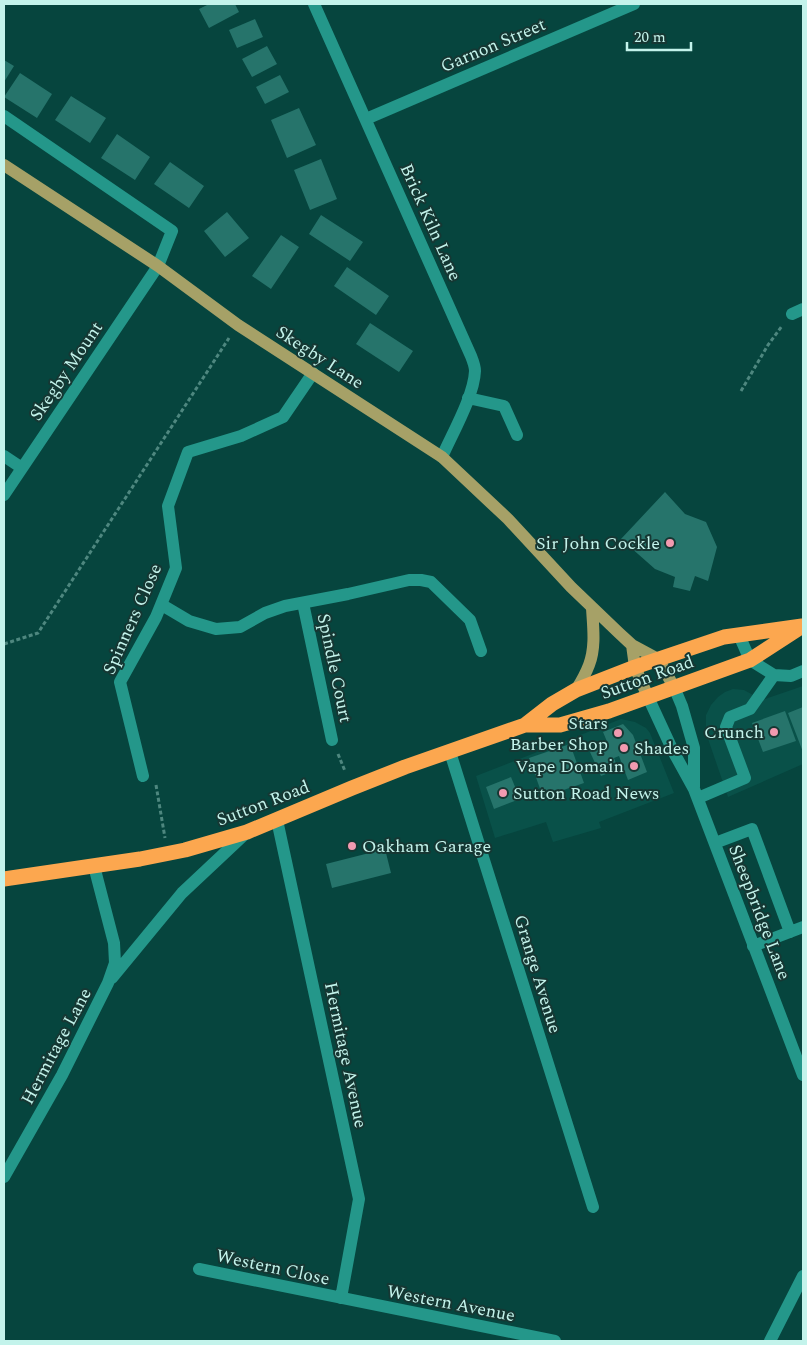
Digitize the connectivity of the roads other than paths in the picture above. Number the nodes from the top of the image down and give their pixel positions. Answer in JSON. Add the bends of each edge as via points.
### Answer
{"nodes":[{"id":1,"x":314,"y":4,"type":"edge"},
{"id":2,"x":634,"y":4,"type":"edge"},
{"id":3,"x":4,"y":116,"type":"edge"},
{"id":4,"x":366,"y":119,"type":"junction"},
{"id":5,"x":4,"y":165,"type":"edge"},
{"id":6,"x":158,"y":266,"type":"junction"},
{"id":7,"x":313,"y":373,"type":"junction"},
{"id":8,"x":468,"y":398,"type":"junction"},
{"id":9,"x":516,"y":434,"type":"dead end"},
{"id":10,"x":4,"y":456,"type":"edge"},
{"id":11,"x":442,"y":457,"type":"junction"},
{"id":12,"x":22,"y":468,"type":"junction"},
{"id":13,"x":4,"y":495,"type":"edge"},
{"id":14,"x":304,"y":603,"type":"junction"},
{"id":15,"x":162,"y":605,"type":"junction"},
{"id":16,"x":592,"y":608,"type":"junction"},
{"id":17,"x":803,"y":626,"type":"edge"},
{"id":18,"x":739,"y":635,"type":"junction"},
{"id":19,"x":632,"y":645,"type":"junction"},
{"id":20,"x":481,"y":651,"type":"dead end"},
{"id":21,"x":658,"y":659,"type":"junction"},
{"id":22,"x":750,"y":660,"type":"junction"},
{"id":23,"x":635,"y":667,"type":"junction"},
{"id":24,"x":803,"y":671,"type":"edge"},
{"id":25,"x":774,"y":675,"type":"junction"},
{"id":26,"x":674,"y":687,"type":"junction"},
{"id":27,"x":576,"y":690,"type":"junction"},
{"id":28,"x":648,"y":697,"type":"junction"},
{"id":29,"x":525,"y":725,"type":"junction"},
{"id":30,"x":332,"y":740,"type":"road end"},
{"id":31,"x":450,"y":752,"type":"junction"},
{"id":32,"x":143,"y":776,"type":"road end"},
{"id":33,"x":696,"y":794,"type":"junction"},
{"id":34,"x":277,"y":820,"type":"junction"},
{"id":35,"x":247,"y":832,"type":"junction"},
{"id":36,"x":715,"y":843,"type":"junction"},
{"id":37,"x":94,"y":866,"type":"junction"},
{"id":38,"x":4,"y":879,"type":"edge"},
{"id":39,"x":803,"y":928,"type":"edge"},
{"id":40,"x":790,"y":932,"type":"junction"},
{"id":41,"x":753,"y":946,"type":"junction"},
{"id":42,"x":108,"y":983,"type":"junction"},
{"id":43,"x":803,"y":1075,"type":"edge"},
{"id":44,"x":4,"y":1177,"type":"edge"},
{"id":45,"x":593,"y":1207,"type":"dead end"},
{"id":46,"x":199,"y":1269,"type":"dead end"},
{"id":47,"x":803,"y":1276,"type":"edge"},
{"id":48,"x":341,"y":1298,"type":"junction"},
{"id":49,"x":555,"y":1341,"type":"edge"},
{"id":50,"x":770,"y":1341,"type":"edge"}],
"edges":[{"from":1,"to":4,"type":"street","name":"Brick Kiln Lane"},
{"from":2,"to":4,"type":"street","name":"Garnon Street"},
{"from":3,"to":6,"type":"street","name":"Skegby Mount","via":[[172,231]]},
{"from":4,"to":8,"type":"street","name":"Brick Kiln Lane","via":[[472,356],[475,369]]},
{"from":5,"to":6,"type":"main road","name":"Skegby Lane"},
{"from":6,"to":7,"type":"main road","name":"Skegby Lane","via":[[238,325]]},
{"from":6,"to":12,"type":"street","name":"Skegby Mount"},
{"from":7,"to":11,"type":"main road","name":"Skegby Lane"},
{"from":7,"to":15,"type":"street","name":"Spinners Close","via":[[283,417],[241,436],[188,452],[168,506],[176,568]]},
{"from":8,"to":9,"type":"street","via":[[504,406]]},
{"from":8,"to":11,"type":"street","name":"Brick Kiln Lane"},
{"from":10,"to":12,"type":"street"},
{"from":11,"to":16,"type":"main road","name":"Skegby Lane","via":[[508,519]]},
{"from":12,"to":13,"type":"street","name":"Skegby Mount"},
{"from":14,"to":15,"type":"street","name":"Spindle Court","via":[[265,613],[240,627],[216,629],[189,621]]},
{"from":14,"to":20,"type":"street","name":"Spindle Court","via":[[409,580],[432,582],[470,620]]},
{"from":14,"to":30,"type":"street","name":"Spindle Court"},
{"from":15,"to":32,"type":"street","name":"Spinners Close","via":[[120,682]]},
{"from":16,"to":19,"type":"main road","name":"Skegby Lane"},
{"from":16,"to":27,"type":"main road","via":[[592,653]]},
{"from":17,"to":18,"type":"highway","name":"Sutton Road"},
{"from":17,"to":22,"type":"highway","name":"Sutton Road"},
{"from":18,"to":21,"type":"highway","name":"Sutton Road"},
{"from":18,"to":22,"type":"street"},
{"from":19,"to":21,"type":"main road","name":"Skegby Lane"},
{"from":19,"to":23,"type":"main road"},
{"from":21,"to":23,"type":"highway","name":"Sutton Road"},
{"from":21,"to":26,"type":"main road"},
{"from":22,"to":25,"type":"street"},
{"from":22,"to":26,"type":"highway","name":"Sutton Road"},
{"from":23,"to":27,"type":"highway","name":"Sutton Road"},
{"from":23,"to":28,"type":"main road"},
{"from":24,"to":25,"type":"street","via":[[791,676]]},
{"from":25,"to":33,"type":"street","via":[[750,709],[730,716],[726,727],[745,778]]},
{"from":26,"to":28,"type":"highway","name":"Sutton Road"},
{"from":26,"to":33,"type":"street","name":"Sheepbridge Lane","via":[[694,748]]},
{"from":27,"to":29,"type":"highway","name":"Sutton Road"},
{"from":28,"to":29,"type":"highway","name":"Sutton Road","via":[[560,725]]},
{"from":28,"to":33,"type":"street","name":"Sheepbridge Lane"},
{"from":29,"to":31,"type":"highway","name":"Sutton Road"},
{"from":31,"to":34,"type":"highway","name":"Sutton Road","via":[[405,767]]},
{"from":31,"to":45,"type":"street","name":"Grange Avenue"},
{"from":33,"to":36,"type":"street","name":"Sheepbridge Lane"},
{"from":34,"to":35,"type":"highway","name":"Sutton Road"},
{"from":34,"to":48,"type":"street","name":"Hermitage Avenue","via":[[359,1199]]},
{"from":35,"to":37,"type":"highway","name":"Sutton Road","via":[[185,850]]},
{"from":35,"to":42,"type":"street","name":"Hermitage Lane","via":[[182,892]]},
{"from":36,"to":40,"type":"street","via":[[752,829]]},
{"from":36,"to":41,"type":"street","name":"Sheepbridge Lane"},
{"from":37,"to":38,"type":"highway","name":"Sutton Road"},
{"from":37,"to":42,"type":"street","name":"Hermitage Lane","via":[[114,943],[114,963]]},
{"from":39,"to":40,"type":"street"},
{"from":40,"to":41,"type":"street"},
{"from":41,"to":43,"type":"street","name":"Sheepbridge Lane"},
{"from":42,"to":44,"type":"street","name":"Hermitage Lane","via":[[62,1075]]},
{"from":46,"to":48,"type":"street","name":"Western Close"},
{"from":47,"to":50,"type":"street"},
{"from":48,"to":49,"type":"street","name":"Western Avenue"}]}
